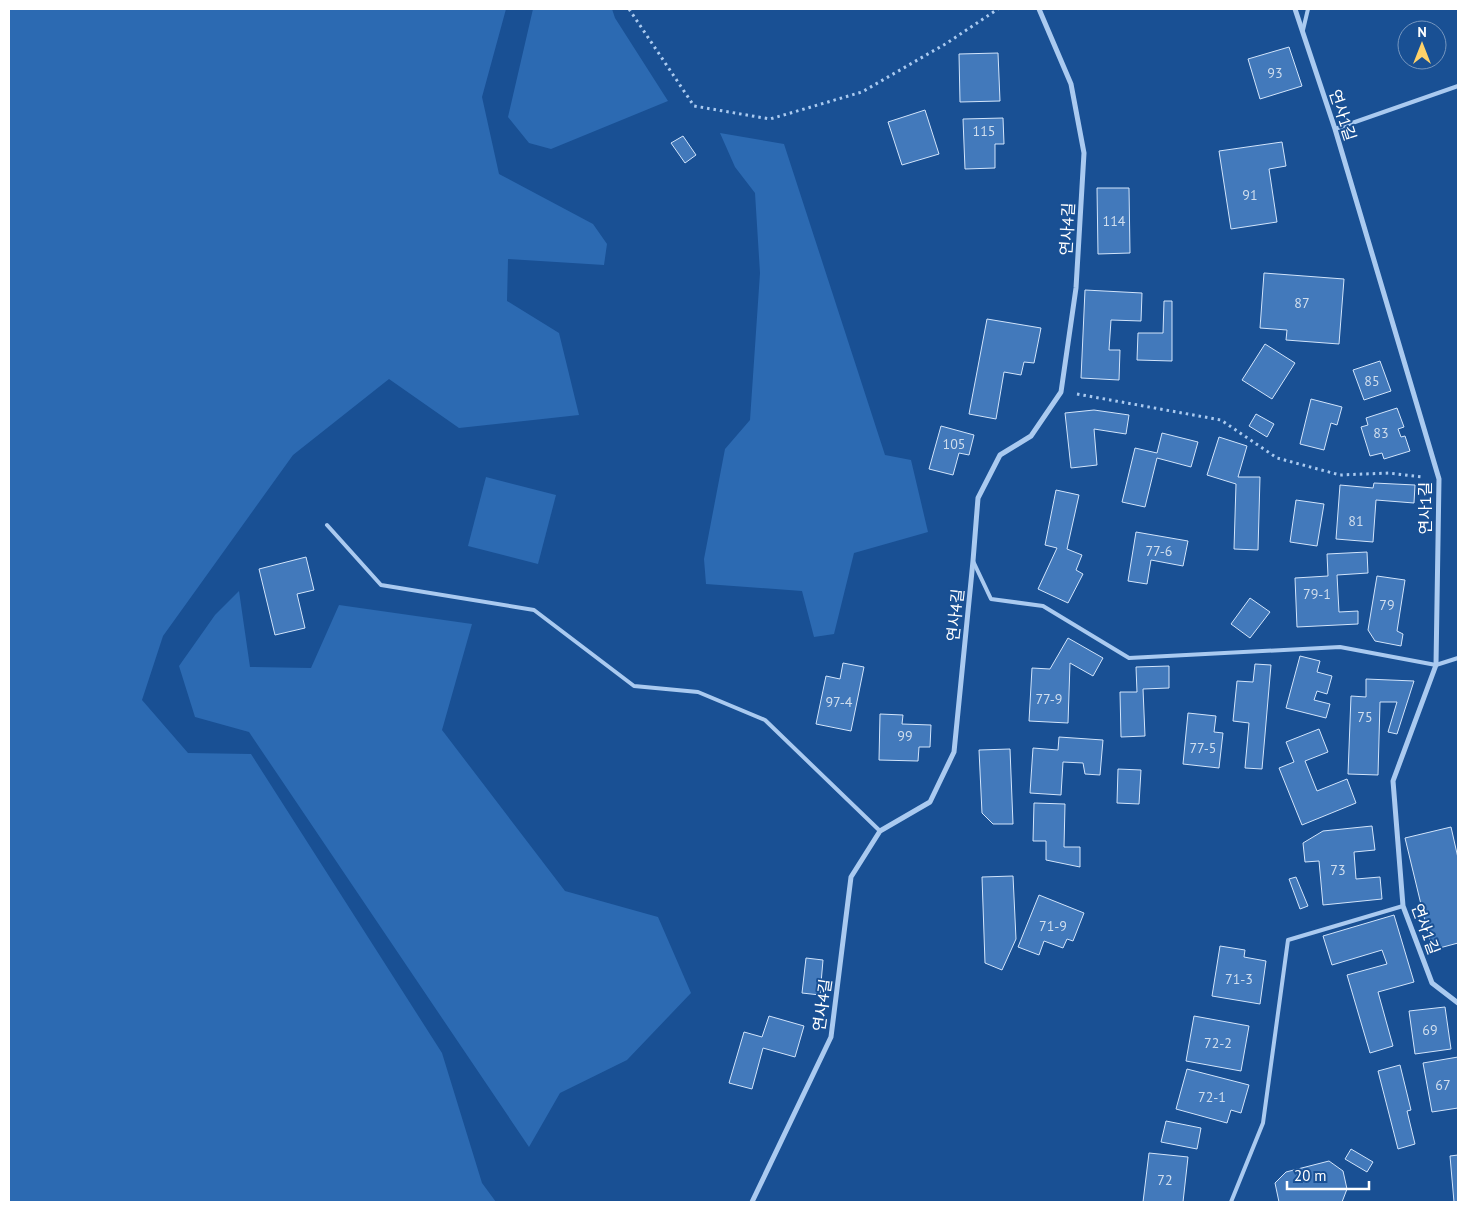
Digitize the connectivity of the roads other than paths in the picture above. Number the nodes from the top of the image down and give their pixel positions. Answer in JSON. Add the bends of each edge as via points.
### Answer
{"nodes":[{"id":1,"x":1039,"y":9,"type":"edge"},
{"id":2,"x":1295,"y":9,"type":"edge"},
{"id":3,"x":1308,"y":9,"type":"edge"},
{"id":4,"x":1303,"y":32,"type":"junction"},
{"id":5,"x":1458,"y":86,"type":"edge"},
{"id":6,"x":1335,"y":129,"type":"junction"},
{"id":7,"x":327,"y":525,"type":"dead end"},
{"id":8,"x":973,"y":561,"type":"junction"},
{"id":9,"x":1458,"y":658,"type":"edge"},
{"id":10,"x":1436,"y":664,"type":"junction"},
{"id":11,"x":880,"y":831,"type":"junction"},
{"id":12,"x":1403,"y":906,"type":"junction"},
{"id":13,"x":1458,"y":1003,"type":"edge"},
{"id":14,"x":752,"y":1202,"type":"edge"},
{"id":15,"x":1231,"y":1202,"type":"edge"}],
"edges":[{"from":1,"to":8,"type":"street","name":"연사4길","via":[[1071,84],[1084,153],[1076,288],[1061,392],[1031,436],[1000,455],[978,498]]},
{"from":2,"to":4,"type":"street","name":"연사1길"},
{"from":3,"to":4,"type":"lane"},
{"from":4,"to":6,"type":"street","name":"연사1길"},
{"from":5,"to":6,"type":"lane"},
{"from":6,"to":10,"type":"street","name":"연사1길","via":[[1439,479]]},
{"from":7,"to":11,"type":"lane","via":[[381,585],[534,610],[634,686],[698,692],[765,720]]},
{"from":8,"to":10,"type":"lane","via":[[991,599],[1043,606],[1129,658],[1340,647]]},
{"from":8,"to":11,"type":"street","name":"연사4길","via":[[954,752],[930,802]]},
{"from":9,"to":10,"type":"lane"},
{"from":10,"to":12,"type":"street","name":"연사1길","via":[[1393,781]]},
{"from":11,"to":14,"type":"street","name":"연사4길","via":[[850,877],[831,1038]]},
{"from":12,"to":13,"type":"street","name":"연사1길","via":[[1432,983]]},
{"from":12,"to":15,"type":"lane","via":[[1288,940],[1263,1123]]}]}
